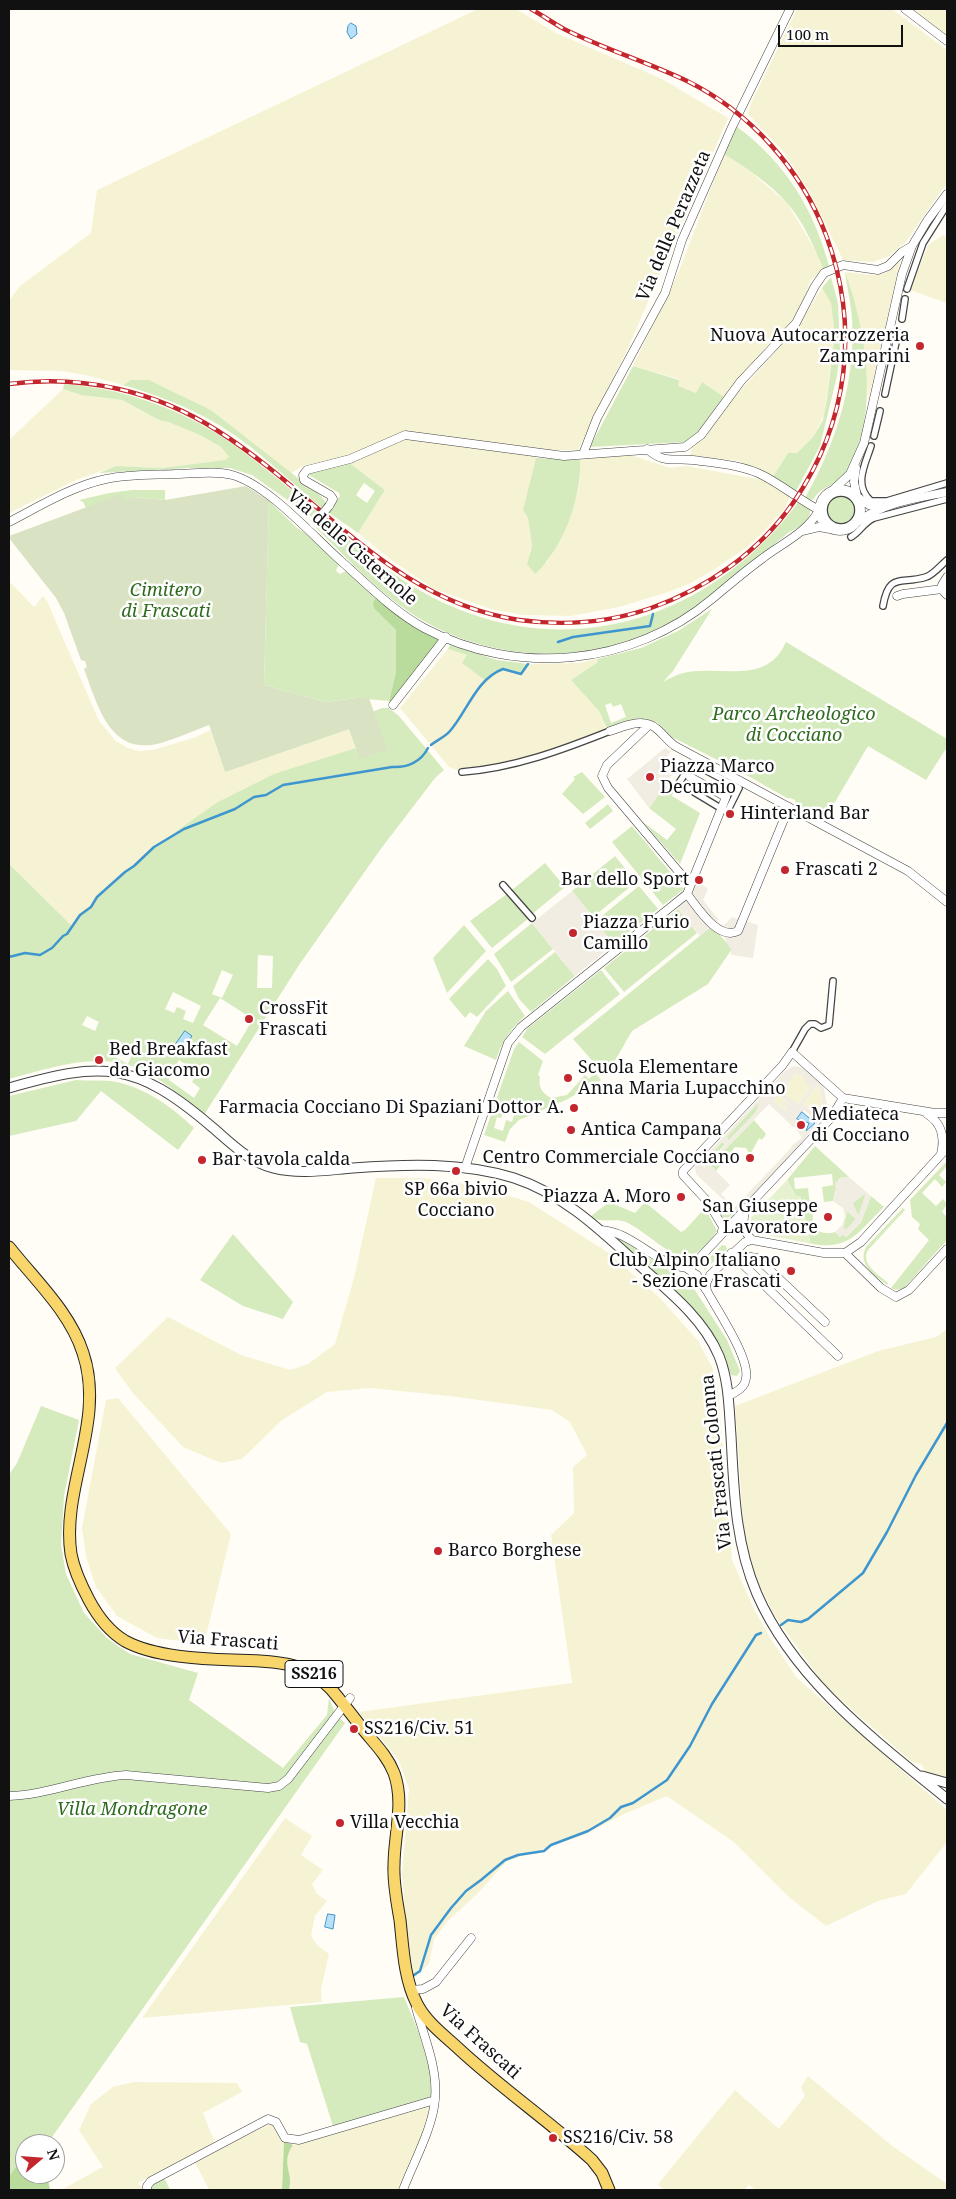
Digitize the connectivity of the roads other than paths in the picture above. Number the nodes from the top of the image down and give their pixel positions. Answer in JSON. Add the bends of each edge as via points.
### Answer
{"nodes":[{"id":1,"x":790,"y":9,"type":"edge"},
{"id":2,"x":905,"y":9,"type":"edge"},
{"id":3,"x":947,"y":41,"type":"edge"},
{"id":4,"x":947,"y":194,"type":"edge"},
{"id":5,"x":947,"y":205,"type":"edge"},
{"id":6,"x":912,"y":246,"type":"junction"},
{"id":7,"x":908,"y":289,"type":"dead end"},
{"id":8,"x":906,"y":299,"type":"dead end"},
{"id":9,"x":902,"y":319,"type":"dead end"},
{"id":10,"x":898,"y":333,"type":"dead end"},
{"id":11,"x":885,"y":394,"type":"dead end"},
{"id":12,"x":880,"y":411,"type":"dead end"},
{"id":13,"x":874,"y":436,"type":"dead end"},
{"id":14,"x":871,"y":446,"type":"dead end"},
{"id":15,"x":647,"y":449,"type":"junction"},
{"id":16,"x":583,"y":454,"type":"junction"},
{"id":17,"x":857,"y":462,"type":"junction"},
{"id":18,"x":947,"y":483,"type":"edge"},
{"id":19,"x":834,"y":489,"type":"junction"},
{"id":20,"x":947,"y":490,"type":"edge"},
{"id":21,"x":858,"y":498,"type":"junction"},
{"id":22,"x":947,"y":499,"type":"edge"},
{"id":23,"x":889,"y":506,"type":"junction"},
{"id":24,"x":819,"y":510,"type":"junction"},
{"id":25,"x":9,"y":522,"type":"edge"},
{"id":26,"x":854,"y":525,"type":"junction"},
{"id":27,"x":311,"y":527,"type":"junction"},
{"id":28,"x":838,"y":529,"type":"junction"},
{"id":29,"x":797,"y":533,"type":"junction"},
{"id":30,"x":851,"y":537,"type":"dead end"},
{"id":31,"x":947,"y":560,"type":"edge"},
{"id":32,"x":947,"y":576,"type":"edge"},
{"id":33,"x":945,"y":592,"type":"edge"},
{"id":34,"x":897,"y":596,"type":"dead end"},
{"id":35,"x":883,"y":606,"type":"dead end"},
{"id":36,"x":446,"y":637,"type":"junction"},
{"id":37,"x":393,"y":705,"type":"dead end"},
{"id":38,"x":649,"y":725,"type":"junction"},
{"id":39,"x":610,"y":731,"type":"joint"},
{"id":40,"x":462,"y":772,"type":"dead end"},
{"id":41,"x":690,"y":777,"type":"dead end"},
{"id":42,"x":615,"y":796,"type":"junction"},
{"id":43,"x":608,"y":801,"type":"dead end"},
{"id":44,"x":789,"y":807,"type":"junction"},
{"id":45,"x":721,"y":808,"type":"junction"},
{"id":46,"x":689,"y":881,"type":"junction"},
{"id":47,"x":503,"y":885,"type":"dead end"},
{"id":48,"x":687,"y":894,"type":"junction"},
{"id":49,"x":947,"y":902,"type":"edge"},
{"id":50,"x":532,"y":918,"type":"dead end"},
{"id":51,"x":833,"y":980,"type":"dead end"},
{"id":52,"x":792,"y":1052,"type":"junction"},
{"id":53,"x":9,"y":1088,"type":"edge"},
{"id":54,"x":843,"y":1098,"type":"junction"},
{"id":55,"x":922,"y":1111,"type":"junction"},
{"id":56,"x":947,"y":1113,"type":"edge"},
{"id":57,"x":947,"y":1148,"type":"edge"},
{"id":58,"x":940,"y":1156,"type":"junction"},
{"id":59,"x":465,"y":1168,"type":"junction"},
{"id":60,"x":746,"y":1210,"type":"junction"},
{"id":61,"x":600,"y":1230,"type":"junction"},
{"id":62,"x":720,"y":1237,"type":"junction"},
{"id":63,"x":748,"y":1241,"type":"junction"},
{"id":64,"x":9,"y":1247,"type":"edge"},
{"id":65,"x":947,"y":1249,"type":"edge"},
{"id":66,"x":732,"y":1253,"type":"junction"},
{"id":67,"x":845,"y":1253,"type":"junction"},
{"id":68,"x":738,"y":1260,"type":"junction"},
{"id":69,"x":686,"y":1268,"type":"junction"},
{"id":70,"x":707,"y":1291,"type":"junction"},
{"id":71,"x":825,"y":1322,"type":"dead end"},
{"id":72,"x":838,"y":1356,"type":"dead end"},
{"id":73,"x":728,"y":1396,"type":"junction"},
{"id":74,"x":347,"y":1702,"type":"junction"},
{"id":75,"x":917,"y":1774,"type":"junction"},
{"id":76,"x":947,"y":1783,"type":"edge"},
{"id":77,"x":9,"y":1796,"type":"edge"},
{"id":78,"x":947,"y":1799,"type":"edge"},
{"id":79,"x":471,"y":1938,"type":"dead end"},
{"id":80,"x":411,"y":1990,"type":"junction"},
{"id":81,"x":435,"y":2100,"type":"junction"},
{"id":82,"x":147,"y":2190,"type":"edge"},
{"id":83,"x":403,"y":2190,"type":"edge"},
{"id":84,"x":609,"y":2190,"type":"edge"}],
"edges":[{"from":1,"to":16,"type":"street","name":"Via delle Perazzeta","via":[[728,136],[682,240],[664,293],[597,418]]},
{"from":2,"to":3,"type":"street"},
{"from":4,"to":6,"type":"street","name":"Via delle Cisternole"},
{"from":5,"to":7,"type":"street","via":[[923,243]]},
{"from":6,"to":15,"type":"street","name":"Via delle Cisternole","via":[[878,270],[843,265],[824,273],[796,322],[741,381],[701,435],[685,447]]},
{"from":6,"to":17,"type":"street","name":"Via delle Cisternole","via":[[902,274]]},
{"from":8,"to":9,"type":"street"},
{"from":10,"to":11,"type":"street"},
{"from":12,"to":13,"type":"street"},
{"from":14,"to":18,"type":"street","via":[[860,478],[860,485],[870,501],[893,500]]},
{"from":15,"to":16,"type":"street","name":"Via delle Cisternole"},
{"from":15,"to":24,"type":"street","via":[[656,458],[738,467],[762,475]]},
{"from":16,"to":27,"type":"street","name":"Via delle Cisternole","bridge":true,"via":[[540,454],[405,435],[350,459],[307,470],[304,480],[333,499]]},
{"from":17,"to":19,"type":"street","name":"Via delle Cisternole","via":[[845,481]]},
{"from":17,"to":21,"type":"street","name":"Via delle Cisternole","via":[[854,482]]},
{"from":19,"to":21,"type":"street","via":[[847,489]]},
{"from":19,"to":24,"type":"street","name":"Via delle Cisternole","via":[[826,493]]},
{"from":20,"to":23,"type":"street"},
{"from":21,"to":23,"type":"street","via":[[869,505]]},
{"from":21,"to":26,"type":"street","name":"Via delle Cisternole","via":[[861,514]]},
{"from":22,"to":30,"type":"street","via":[[874,518]]},
{"from":23,"to":26,"type":"street","name":"Via delle Cisternole","via":[[872,512]]},
{"from":24,"to":28,"type":"street","via":[[823,523]]},
{"from":24,"to":29,"type":"street","name":"Via delle Cisternole","via":[[810,524]]},
{"from":25,"to":27,"type":"street","name":"Via delle Cisternole","via":[[104,479],[214,473],[250,483]]},
{"from":26,"to":28,"type":"street","name":"Via delle Cisternole","via":[[849,529]]},
{"from":27,"to":36,"type":"street","name":"Via delle Cisternole","via":[[379,595],[424,628]]},
{"from":28,"to":28,"type":"street","via":[[852,524],[858,514],[856,502],[848,494],[832,496],[824,509],[827,519]]},
{"from":28,"to":29,"type":"street","name":"Via delle Cisternole","via":[[819,527]]},
{"from":29,"to":36,"type":"street","name":"Via delle Cisternole","via":[[692,615],[637,642],[587,656],[544,659],[475,649]]},
{"from":31,"to":35,"type":"street","via":[[927,577],[890,584]]},
{"from":32,"to":33,"type":"street","via":[[943,581]]},
{"from":33,"to":34,"type":"street"},
{"from":36,"to":37,"type":"street"},
{"from":38,"to":39,"type":"street","via":[[633,723]]},
{"from":38,"to":42,"type":"street","via":[[604,769],[604,782]]},
{"from":38,"to":44,"type":"street","via":[[676,746]]},
{"from":39,"to":40,"type":"street","via":[[553,754],[492,770]]},
{"from":41,"to":45,"type":"street","via":[[726,797]]},
{"from":42,"to":43,"type":"street"},
{"from":42,"to":46,"type":"street"},
{"from":44,"to":48,"type":"street","via":[[738,931],[725,933]]},
{"from":44,"to":49,"type":"street","via":[[908,871]]},
{"from":45,"to":45,"type":"street","via":[[727,812],[739,788],[692,763],[679,783]]},
{"from":45,"to":46,"type":"street"},
{"from":46,"to":48,"type":"street"},
{"from":47,"to":50,"type":"street"},
{"from":48,"to":59,"type":"street","via":[[531,1018],[508,1043]]},
{"from":51,"to":52,"type":"street","via":[[828,1026],[821,1028],[810,1024]]},
{"from":52,"to":54,"type":"street"},
{"from":52,"to":62,"type":"street","via":[[683,1171],[683,1176],[708,1202],[723,1227]]},
{"from":53,"to":59,"type":"street","name":"Via Frascati Colonna","via":[[74,1071],[118,1072],[164,1091],[246,1156],[272,1168],[306,1172],[395,1165]]},
{"from":54,"to":55,"type":"street"},
{"from":54,"to":60,"type":"street","via":[[831,1118]]},
{"from":55,"to":56,"type":"street"},
{"from":55,"to":58,"type":"street","via":[[935,1119],[943,1135]]},
{"from":57,"to":58,"type":"street"},
{"from":58,"to":67,"type":"street","via":[[860,1242]]},
{"from":59,"to":61,"type":"street","name":"Via Frascati Colonna","via":[[540,1188]]},
{"from":60,"to":62,"type":"street"},
{"from":60,"to":63,"type":"street","via":[[743,1220]]},
{"from":61,"to":69,"type":"street","via":[[616,1231],[666,1261]]},
{"from":61,"to":73,"type":"street","name":"Via Frascati Colonna","via":[[670,1293],[701,1326],[719,1355]]},
{"from":62,"to":69,"type":"street","via":[[695,1265]]},
{"from":63,"to":66,"type":"street"},
{"from":63,"to":67,"type":"street","via":[[824,1253]]},
{"from":64,"to":74,"type":"main road","name":"Via Frascati","number":"SS216","via":[[68,1321],[88,1367],[88,1422],[70,1536],[76,1574],[100,1617],[124,1640],[150,1650],[189,1657],[296,1665]]},
{"from":65,"to":67,"type":"street","via":[[909,1290],[896,1297],[881,1288]]},
{"from":66,"to":68,"type":"street"},
{"from":66,"to":70,"type":"street","via":[[710,1275]]},
{"from":68,"to":71,"type":"street","via":[[744,1256],[757,1258]]},
{"from":68,"to":72,"type":"street"},
{"from":69,"to":70,"type":"street","via":[[698,1275]]},
{"from":70,"to":73,"type":"street","via":[[737,1346],[746,1371],[744,1385]]},
{"from":73,"to":75,"type":"street","name":"Via Frascati Colonna","via":[[738,1534],[750,1577],[763,1607],[789,1649],[820,1688]]},
{"from":74,"to":77,"type":"street","via":[[288,1779],[275,1787],[126,1775]]},
{"from":74,"to":80,"type":"main road","name":"Via Frascati","number":"SS216","via":[[385,1756],[396,1781],[400,1810],[394,1872]]},
{"from":75,"to":76,"type":"street","name":"Via Frascati Colonna"},
{"from":75,"to":78,"type":"street","name":"Via Frascati Colonna"},
{"from":79,"to":80,"type":"street","via":[[436,1982],[423,1989]]},
{"from":80,"to":81,"type":"street","via":[[433,2067]]},
{"from":80,"to":84,"type":"main road","name":"Via Frascati","number":"SS216","via":[[432,2024],[478,2067],[592,2160]]},
{"from":81,"to":82,"type":"street","via":[[296,2141],[285,2138],[276,2122],[268,2119],[158,2177],[148,2184]]},
{"from":81,"to":83,"type":"street"}]}
